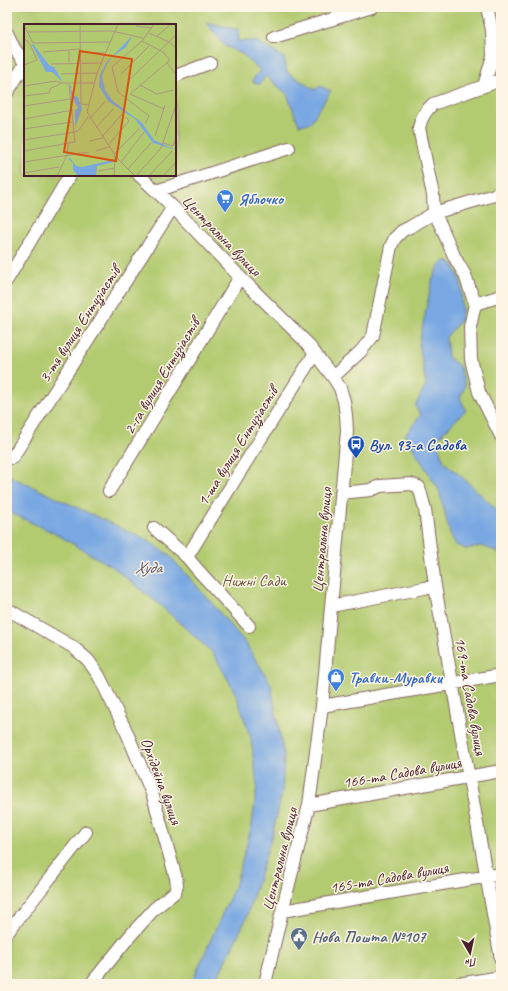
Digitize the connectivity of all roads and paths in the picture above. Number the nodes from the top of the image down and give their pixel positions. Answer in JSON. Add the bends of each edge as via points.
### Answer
{"nodes":[{"id":1,"x":372,"y":7,"type":"edge"},
{"id":2,"x":487,"y":7,"type":"edge"},
{"id":3,"x":7,"y":33,"type":"edge"},
{"id":4,"x":274,"y":37,"type":"dead end"},
{"id":5,"x":24,"y":63,"type":"edge"},
{"id":6,"x":210,"y":63,"type":"dead end"},
{"id":7,"x":24,"y":66,"type":"edge"},
{"id":8,"x":176,"y":76,"type":"edge"},
{"id":9,"x":501,"y":80,"type":"edge"},
{"id":10,"x":484,"y":86,"type":"junction"},
{"id":11,"x":7,"y":93,"type":"edge"},
{"id":12,"x":289,"y":148,"type":"dead end"},
{"id":13,"x":69,"y":176,"type":"edge"},
{"id":14,"x":140,"y":176,"type":"edge"},
{"id":15,"x":156,"y":192,"type":"junction"},
{"id":16,"x":501,"y":193,"type":"edge"},
{"id":17,"x":173,"y":207,"type":"junction"},
{"id":18,"x":434,"y":213,"type":"junction"},
{"id":19,"x":240,"y":278,"type":"junction"},
{"id":20,"x":7,"y":280,"type":"edge"},
{"id":21,"x":501,"y":296,"type":"edge"},
{"id":22,"x":475,"y":304,"type":"junction"},
{"id":23,"x":315,"y":353,"type":"junction"},
{"id":24,"x":333,"y":377,"type":"junction"},
{"id":25,"x":495,"y":411,"type":"edge"},
{"id":26,"x":501,"y":436,"type":"edge"},
{"id":27,"x":12,"y":458,"type":"dead end"},
{"id":28,"x":109,"y":491,"type":"dead end"},
{"id":29,"x":341,"y":493,"type":"junction"},
{"id":30,"x":154,"y":528,"type":"dead end"},
{"id":31,"x":187,"y":557,"type":"junction"},
{"id":32,"x":435,"y":586,"type":"junction"},
{"id":33,"x":331,"y":606,"type":"junction"},
{"id":34,"x":7,"y":610,"type":"edge"},
{"id":35,"x":249,"y":626,"type":"dead end"},
{"id":36,"x":501,"y":675,"type":"edge"},
{"id":37,"x":452,"y":684,"type":"junction"},
{"id":38,"x":322,"y":706,"type":"junction"},
{"id":39,"x":501,"y":771,"type":"edge"},
{"id":40,"x":469,"y":776,"type":"junction"},
{"id":41,"x":309,"y":805,"type":"junction"},
{"id":42,"x":86,"y":832,"type":"dead end"},
{"id":43,"x":501,"y":874,"type":"edge"},
{"id":44,"x":486,"y":876,"type":"junction"},
{"id":45,"x":282,"y":911,"type":"junction"},
{"id":46,"x":7,"y":933,"type":"edge"},
{"id":47,"x":501,"y":958,"type":"edge"},
{"id":48,"x":501,"y":978,"type":"edge"},
{"id":49,"x":91,"y":984,"type":"edge"},
{"id":50,"x":265,"y":984,"type":"edge"},
{"id":51,"x":458,"y":984,"type":"edge"}],
"edges":[{"from":1,"to":4,"type":"street"},
{"from":2,"to":10,"type":"street","via":[[492,30],[492,56]]},
{"from":3,"to":5,"type":"street"},
{"from":6,"to":8,"type":"street"},
{"from":7,"to":11,"type":"street"},
{"from":9,"to":10,"type":"street"},
{"from":10,"to":18,"type":"street","via":[[433,104],[421,119],[419,128],[433,195]]},
{"from":12,"to":15,"type":"street"},
{"from":13,"to":20,"type":"street"},
{"from":14,"to":15,"type":"street","name":"Центральна вулиця"},
{"from":15,"to":17,"type":"street","name":"Центральна вулиця"},
{"from":16,"to":18,"type":"street"},
{"from":17,"to":19,"type":"street","name":"Центральна вулиця"},
{"from":17,"to":27,"type":"street","name":"3-тя вулиця Ентузіастів"},
{"from":18,"to":22,"type":"street","via":[[465,275]]},
{"from":18,"to":24,"type":"street","via":[[402,231],[395,238],[391,246],[373,336]]},
{"from":19,"to":23,"type":"street","name":"Центральна вулиця"},
{"from":19,"to":28,"type":"street","name":"2-га вулиця Ентузіастів"},
{"from":21,"to":22,"type":"street"},
{"from":22,"to":25,"type":"street","via":[[470,327],[471,359],[479,392]]},
{"from":23,"to":24,"type":"street","name":"Центральна вулиця"},
{"from":23,"to":31,"type":"street","name":"1-ша вулиця Ентузіастів"},
{"from":24,"to":29,"type":"street","name":"Центральна вулиця","via":[[340,388],[346,415],[347,431]]},
{"from":25,"to":26,"type":"street"},
{"from":29,"to":32,"type":"street","name":"169-та Садова вулиця","via":[[371,490],[380,486],[411,484],[419,487],[425,509]]},
{"from":29,"to":33,"type":"street","name":"Центральна вулиця"},
{"from":30,"to":31,"type":"street"},
{"from":31,"to":35,"type":"street"},
{"from":32,"to":33,"type":"street"},
{"from":32,"to":37,"type":"street","name":"169-та Садова вулиця"},
{"from":33,"to":38,"type":"street","name":"Центральна вулиця"},
{"from":34,"to":49,"type":"street","name":"Орхідейна вулиця","via":[[73,647],[88,660],[99,676],[127,733],[153,796],[176,878],[175,892],[154,909]]},
{"from":36,"to":37,"type":"street"},
{"from":37,"to":38,"type":"street"},
{"from":37,"to":40,"type":"street","name":"169-та Садова вулиця"},
{"from":38,"to":41,"type":"street","name":"Центральна вулиця"},
{"from":39,"to":40,"type":"street","name":"166-та Садова вулиця"},
{"from":40,"to":41,"type":"street","name":"166-та Садова вулиця"},
{"from":40,"to":44,"type":"street","name":"169-та Садова вулиця"},
{"from":41,"to":45,"type":"street","name":"Центральна вулиця"},
{"from":42,"to":46,"type":"street"},
{"from":43,"to":44,"type":"street","name":"165-та Садова вулиця"},
{"from":44,"to":45,"type":"street","name":"165-та Садова вулиця"},
{"from":44,"to":47,"type":"street","name":"169-та Садова вулиця"},
{"from":45,"to":50,"type":"street","name":"Центральна вулиця"},
{"from":48,"to":51,"type":"street"}]}
